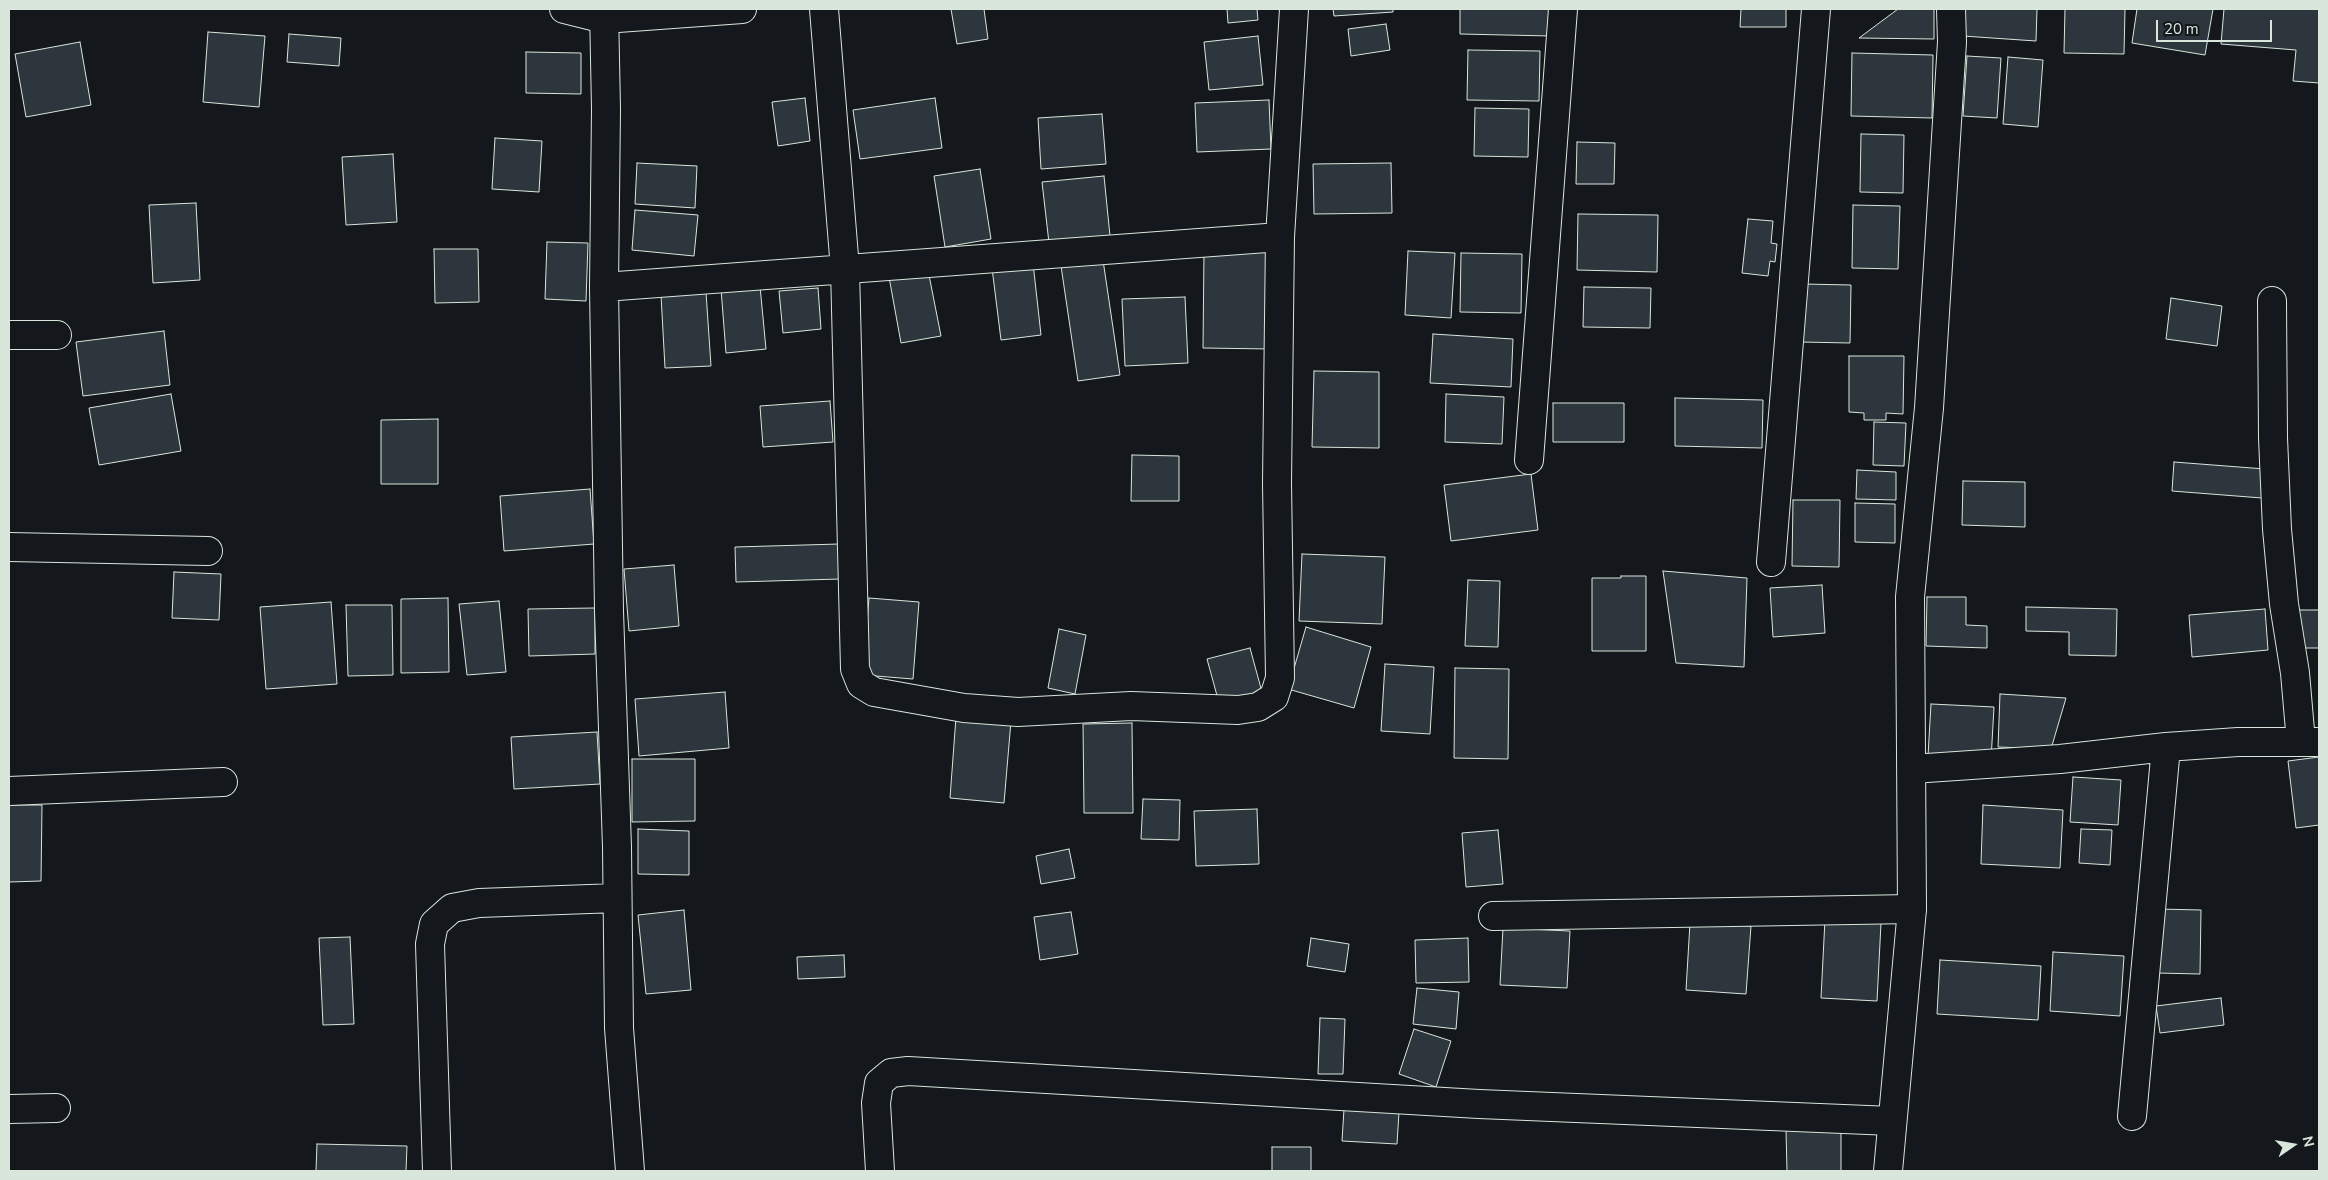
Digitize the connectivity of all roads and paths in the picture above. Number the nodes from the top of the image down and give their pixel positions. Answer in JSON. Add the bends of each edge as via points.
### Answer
{"nodes":[{"id":1,"x":564,"y":9,"type":"edge"},
{"id":2,"x":742,"y":9,"type":"edge"},
{"id":3,"x":824,"y":9,"type":"edge"},
{"id":4,"x":1294,"y":9,"type":"edge"},
{"id":5,"x":1563,"y":9,"type":"edge"},
{"id":6,"x":1816,"y":9,"type":"edge"},
{"id":7,"x":1951,"y":9,"type":"edge"},
{"id":8,"x":604,"y":12,"type":"edge"},
{"id":9,"x":1280,"y":237,"type":"junction"},
{"id":10,"x":845,"y":269,"type":"junction"},
{"id":11,"x":604,"y":287,"type":"junction"},
{"id":12,"x":2272,"y":302,"type":"dead end"},
{"id":13,"x":9,"y":335,"type":"edge"},
{"id":14,"x":57,"y":335,"type":"dead end"},
{"id":15,"x":1529,"y":460,"type":"dead end"},
{"id":16,"x":9,"y":546,"type":"edge"},
{"id":17,"x":208,"y":551,"type":"dead end"},
{"id":18,"x":1771,"y":562,"type":"dead end"},
{"id":19,"x":2310,"y":742,"type":"edge"},
{"id":20,"x":2166,"y":747,"type":"junction"},
{"id":21,"x":1912,"y":769,"type":"junction"},
{"id":22,"x":223,"y":782,"type":"dead end"},
{"id":23,"x":9,"y":791,"type":"edge"},
{"id":24,"x":618,"y":898,"type":"junction"},
{"id":25,"x":1912,"y":909,"type":"junction"},
{"id":26,"x":1493,"y":916,"type":"dead end"},
{"id":27,"x":56,"y":1108,"type":"dead end"},
{"id":28,"x":9,"y":1109,"type":"edge"},
{"id":29,"x":2132,"y":1116,"type":"dead end"},
{"id":30,"x":1892,"y":1121,"type":"junction"},
{"id":31,"x":437,"y":1171,"type":"edge"},
{"id":32,"x":630,"y":1171,"type":"edge"},
{"id":33,"x":880,"y":1171,"type":"edge"},
{"id":34,"x":1888,"y":1171,"type":"edge"}],
"edges":[{"from":1,"to":8,"type":"street"},
{"from":2,"to":8,"type":"street"},
{"from":3,"to":10,"type":"street"},
{"from":4,"to":9,"type":"street"},
{"from":5,"to":15,"type":"street"},
{"from":6,"to":18,"type":"street"},
{"from":7,"to":21,"type":"street","via":[[1952,42],[1929,408],[1910,597]]},
{"from":8,"to":11,"type":"street"},
{"from":9,"to":10,"type":"street"},
{"from":9,"to":10,"type":"street","via":[[1277,483],[1280,678],[1274,697],[1258,707],[1238,710],[1131,706],[1018,712],[964,708],[874,692],[861,684],[855,669]]},
{"from":10,"to":11,"type":"street"},
{"from":11,"to":24,"type":"street"},
{"from":12,"to":19,"type":"street","via":[[2277,529],[2284,604]]},
{"from":13,"to":14,"type":"street"},
{"from":16,"to":17,"type":"street"},
{"from":19,"to":20,"type":"street"},
{"from":20,"to":21,"type":"street","via":[[2060,759]]},
{"from":20,"to":29,"type":"street"},
{"from":21,"to":25,"type":"street"},
{"from":22,"to":23,"type":"street"},
{"from":24,"to":31,"type":"street","via":[[479,903],[452,908],[434,924],[430,944]]},
{"from":24,"to":32,"type":"street","via":[[619,1028]]},
{"from":25,"to":26,"type":"street"},
{"from":25,"to":30,"type":"street"},
{"from":27,"to":28,"type":"street"},
{"from":30,"to":33,"type":"street","via":[[1479,1104],[908,1071],[891,1073],[879,1083],[876,1103]]},
{"from":30,"to":34,"type":"street"}]}
